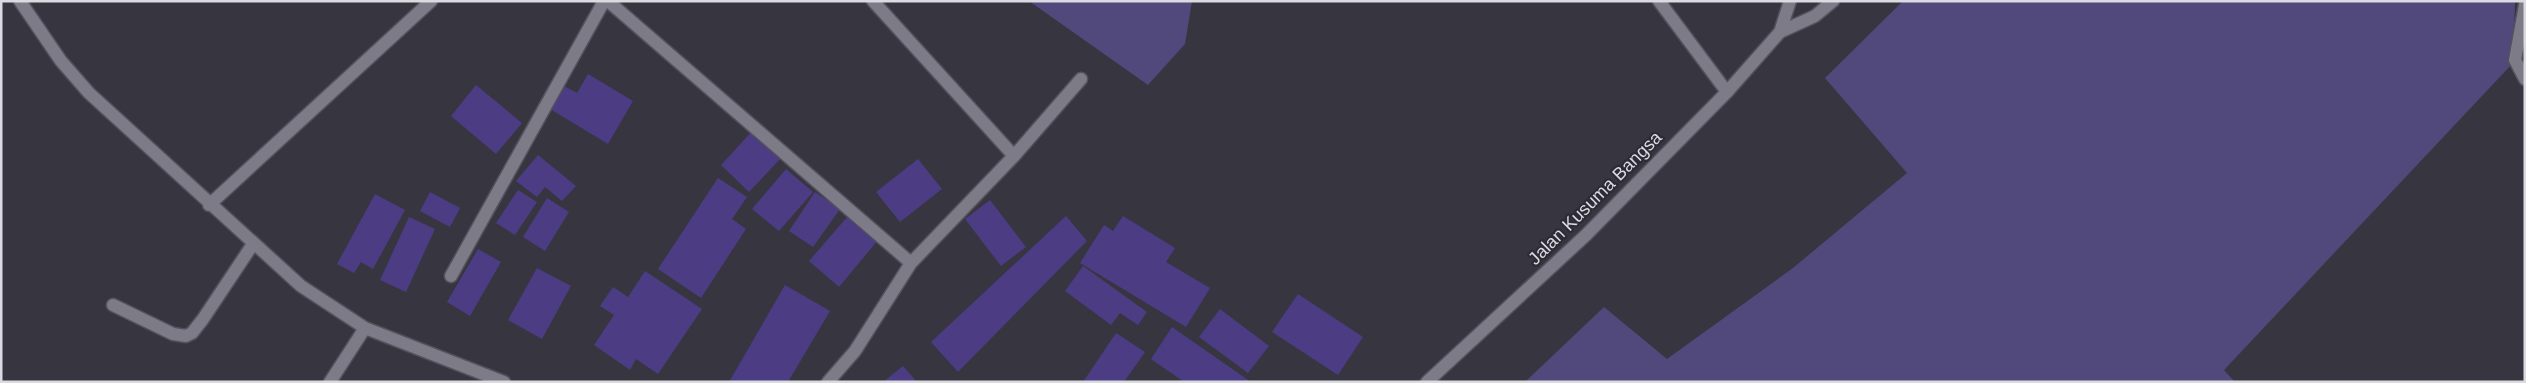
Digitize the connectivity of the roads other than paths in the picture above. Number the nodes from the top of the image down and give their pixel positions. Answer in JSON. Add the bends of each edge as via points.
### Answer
{"nodes":[{"id":1,"x":20,"y":1,"type":"edge"},
{"id":2,"x":431,"y":1,"type":"edge"},
{"id":3,"x":606,"y":1,"type":"edge"},
{"id":4,"x":873,"y":1,"type":"edge"},
{"id":5,"x":1659,"y":1,"type":"edge"},
{"id":6,"x":1790,"y":1,"type":"edge"},
{"id":7,"x":1833,"y":1,"type":"edge"},
{"id":8,"x":2525,"y":5,"type":"edge"},
{"id":9,"x":1780,"y":32,"type":"junction"},
{"id":10,"x":1081,"y":79,"type":"dead end"},
{"id":11,"x":2525,"y":79,"type":"edge"},
{"id":12,"x":1726,"y":92,"type":"junction"},
{"id":13,"x":1014,"y":156,"type":"junction"},
{"id":14,"x":209,"y":204,"type":"junction"},
{"id":15,"x":253,"y":244,"type":"junction"},
{"id":16,"x":911,"y":263,"type":"junction"},
{"id":17,"x":451,"y":276,"type":"dead end"},
{"id":18,"x":113,"y":305,"type":"dead end"},
{"id":19,"x":365,"y":328,"type":"junction"},
{"id":20,"x":330,"y":382,"type":"edge"},
{"id":21,"x":504,"y":382,"type":"edge"},
{"id":22,"x":828,"y":382,"type":"edge"},
{"id":23,"x":1427,"y":382,"type":"edge"}],
"edges":[{"from":1,"to":14,"type":"street","via":[[61,61],[89,93]]},
{"from":2,"to":14,"type":"street"},
{"from":3,"to":16,"type":"street"},
{"from":3,"to":17,"type":"street"},
{"from":4,"to":13,"type":"street"},
{"from":5,"to":12,"type":"street"},
{"from":6,"to":9,"type":"street","name":"Jalan Kusuma Bangsa"},
{"from":7,"to":9,"type":"street","name":"Jalan Kusuma Bangsa","via":[[1815,16]]},
{"from":8,"to":11,"type":"street","via":[[2515,60]]},
{"from":9,"to":12,"type":"street","name":"Jalan Kusuma Bangsa"},
{"from":10,"to":13,"type":"street"},
{"from":12,"to":23,"type":"street","name":"Jalan Kusuma Bangsa","via":[[1586,235]]},
{"from":13,"to":16,"type":"street"},
{"from":14,"to":15,"type":"street"},
{"from":15,"to":18,"type":"street","via":[[203,319],[186,336],[173,334]]},
{"from":15,"to":19,"type":"street","via":[[301,286]]},
{"from":16,"to":22,"type":"street","via":[[855,351]]},
{"from":19,"to":20,"type":"street"},
{"from":19,"to":21,"type":"street"}]}
